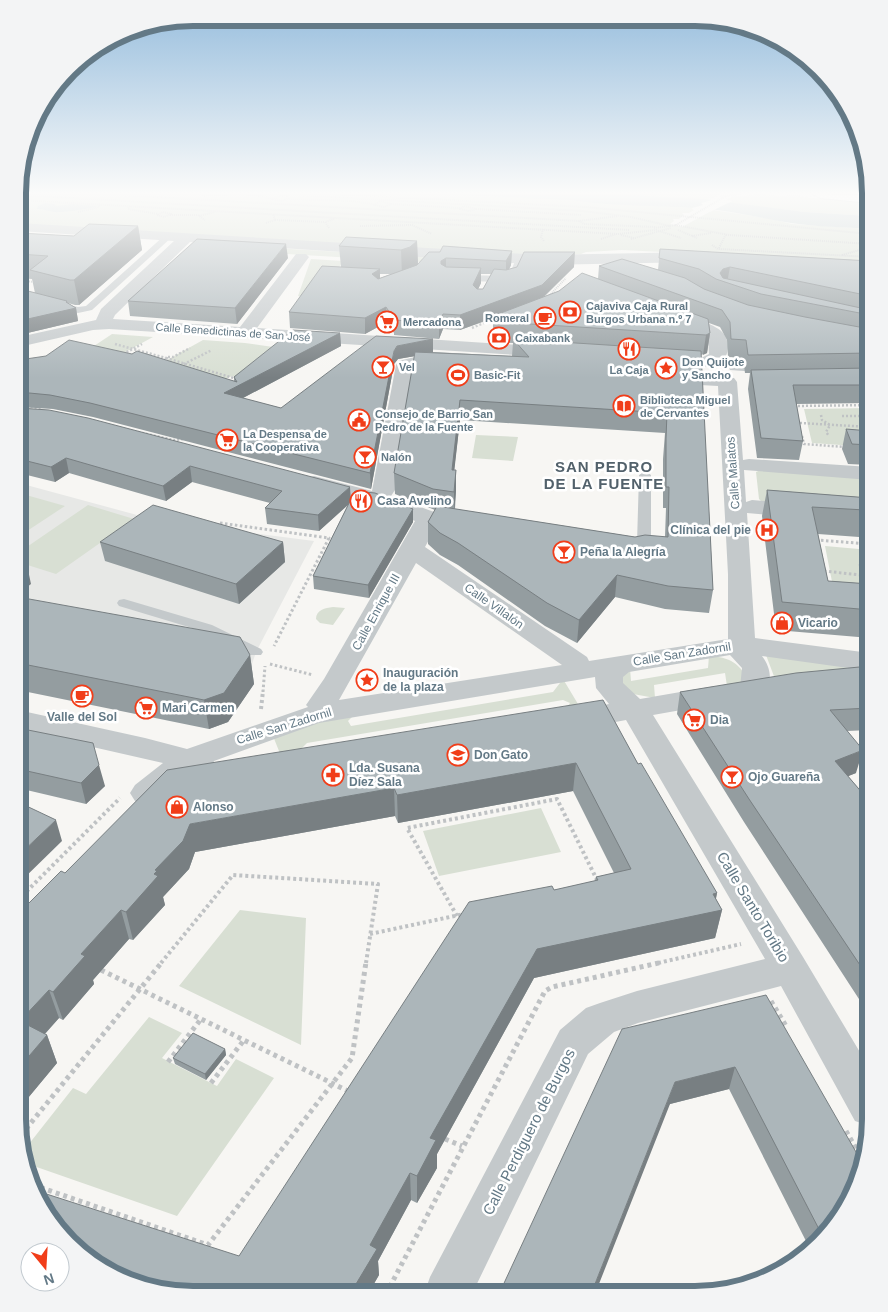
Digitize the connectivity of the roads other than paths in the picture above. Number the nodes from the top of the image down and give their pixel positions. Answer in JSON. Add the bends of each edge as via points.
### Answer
{"nodes":[{"id":1,"x":148,"y":255,"type":"edge"},
{"id":2,"x":168,"y":255,"type":"edge"},
{"id":3,"x":474,"y":255,"type":"edge"},
{"id":4,"x":686,"y":255,"type":"edge"},
{"id":5,"x":650,"y":256,"type":"junction"},
{"id":6,"x":301,"y":258,"type":"dead end"},
{"id":7,"x":520,"y":258,"type":"junction"},
{"id":8,"x":595,"y":260,"type":"junction"},
{"id":9,"x":577,"y":275,"type":"edge"},
{"id":10,"x":446,"y":277,"type":"edge"},
{"id":11,"x":44,"y":302,"type":"edge"},
{"id":12,"x":660,"y":312,"type":"edge"},
{"id":13,"x":109,"y":324,"type":"junction"},
{"id":14,"x":249,"y":327,"type":"dead end"},
{"id":15,"x":483,"y":332,"type":"dead end"},
{"id":16,"x":26,"y":340,"type":"edge"},
{"id":17,"x":402,"y":343,"type":"junction"},
{"id":18,"x":565,"y":353,"type":"edge"},
{"id":19,"x":451,"y":354,"type":"junction"},
{"id":20,"x":663,"y":360,"type":"edge"},
{"id":21,"x":699,"y":362,"type":"junction"},
{"id":22,"x":405,"y":365,"type":"junction"},
{"id":23,"x":549,"y":369,"type":"edge"},
{"id":24,"x":794,"y":375,"type":"edge"},
{"id":25,"x":647,"y":376,"type":"edge"},
{"id":26,"x":725,"y":380,"type":"junction"},
{"id":27,"x":749,"y":465,"type":"dead end"},
{"id":28,"x":862,"y":472,"type":"edge"},
{"id":29,"x":645,"y":475,"type":"dead end"},
{"id":30,"x":296,"y":478,"type":"edge"},
{"id":31,"x":379,"y":497,"type":"junction"},
{"id":32,"x":752,"y":507,"type":"dead end"},
{"id":33,"x":862,"y":515,"type":"edge"},
{"id":34,"x":430,"y":518,"type":"junction"},
{"id":35,"x":490,"y":528,"type":"edge"},
{"id":36,"x":412,"y":548,"type":"junction"},
{"id":37,"x":624,"y":549,"type":"edge"},
{"id":38,"x":124,"y":603,"type":"dead end"},
{"id":39,"x":742,"y":645,"type":"junction"},
{"id":40,"x":263,"y":653,"type":"road end"},
{"id":41,"x":862,"y":661,"type":"edge"},
{"id":42,"x":577,"y":663,"type":"dead end"},
{"id":43,"x":621,"y":664,"type":"junction"},
{"id":44,"x":861,"y":677,"type":"edge"},
{"id":45,"x":819,"y":680,"type":"edge"},
{"id":46,"x":782,"y":685,"type":"edge"},
{"id":47,"x":754,"y":688,"type":"junction"},
{"id":48,"x":320,"y":705,"type":"dead end"},
{"id":49,"x":634,"y":709,"type":"junction"},
{"id":50,"x":26,"y":722,"type":"edge"},
{"id":51,"x":545,"y":725,"type":"edge"},
{"id":52,"x":187,"y":760,"type":"junction"},
{"id":53,"x":239,"y":770,"type":"edge"},
{"id":54,"x":126,"y":802,"type":"road end"},
{"id":55,"x":779,"y":982,"type":"junction"},
{"id":56,"x":856,"y":1115,"type":"edge"},
{"id":57,"x":451,"y":1286,"type":"edge"}],
"edges":[{"from":1,"to":11,"type":"lane","via":[[86,310]]},
{"from":2,"to":13,"type":"street","via":[[107,313],[104,320]]},
{"from":3,"to":7,"type":"street"},
{"from":4,"to":5,"type":"street"},
{"from":5,"to":8,"type":"street"},
{"from":5,"to":8,"type":"street","via":[[627,264],[632,273]]},
{"from":6,"to":14,"type":"street"},
{"from":7,"to":8,"type":"street"},
{"from":7,"to":10,"type":"lane","via":[[513,278],[506,280],[488,283]]},
{"from":8,"to":9,"type":"street"},
{"from":12,"to":21,"type":"street","via":[[713,333],[717,338],[718,357]]},
{"from":13,"to":16,"type":"street","name":"Calle Benedictinas de San José"},
{"from":13,"to":17,"type":"street","name":"Calle Benedictinas de San José"},
{"from":15,"to":19,"type":"street"},
{"from":17,"to":19,"type":"street","name":"Calle Benedictinas de San José"},
{"from":17,"to":22,"type":"street","via":[[408,350]]},
{"from":18,"to":19,"type":"street"},
{"from":19,"to":22,"type":"street"},
{"from":19,"to":23,"type":"street"},
{"from":20,"to":21,"type":"street"},
{"from":21,"to":26,"type":"street","via":[[695,371],[704,378]]},
{"from":21,"to":26,"type":"street","via":[[727,363]]},
{"from":22,"to":31,"type":"street","via":[[384,490]]},
{"from":24,"to":26,"type":"street"},
{"from":25,"to":26,"type":"street"},
{"from":26,"to":39,"type":"street","name":"Calle Malatos","via":[[740,574]]},
{"from":27,"to":28,"type":"street"},
{"from":29,"to":37,"type":"lane","via":[[644,544],[639,549]]},
{"from":30,"to":31,"type":"street","via":[[370,498]]},
{"from":31,"to":34,"type":"street"},
{"from":32,"to":33,"type":"street"},
{"from":34,"to":35,"type":"street"},
{"from":34,"to":36,"type":"street","name":"Calle Enrique III"},
{"from":36,"to":42,"type":"street","name":"Calle Villalón"},
{"from":36,"to":48,"type":"street","name":"Calle Enrique III","via":[[337,681]]},
{"from":38,"to":40,"type":"lane","via":[[207,628]]},
{"from":39,"to":41,"type":"street","name":"Calle San Zadornil"},
{"from":39,"to":43,"type":"street","name":"Calle San Zadornil"},
{"from":39,"to":47,"type":"street","name":"Calle San Zadornil","via":[[742,652],[756,666]]},
{"from":43,"to":49,"type":"street","name":"Calle San Zadornil","via":[[611,671],[610,688]]},
{"from":43,"to":52,"type":"street","name":"Calle San Zadornil","via":[[313,715]]},
{"from":44,"to":45,"type":"street"},
{"from":46,"to":47,"type":"street"},
{"from":47,"to":49,"type":"street"},
{"from":49,"to":51,"type":"street"},
{"from":49,"to":55,"type":"street","name":"Calle Santo Toribio"},
{"from":50,"to":52,"type":"street"},
{"from":52,"to":53,"type":"street"},
{"from":52,"to":54,"type":"street","via":[[147,792]]},
{"from":55,"to":56,"type":"street","name":"Calle Santo Toribio"},
{"from":55,"to":57,"type":"street","name":"Calle Perdiguero de Burgos","via":[[637,1007],[600,1020],[574,1042]]}]}
